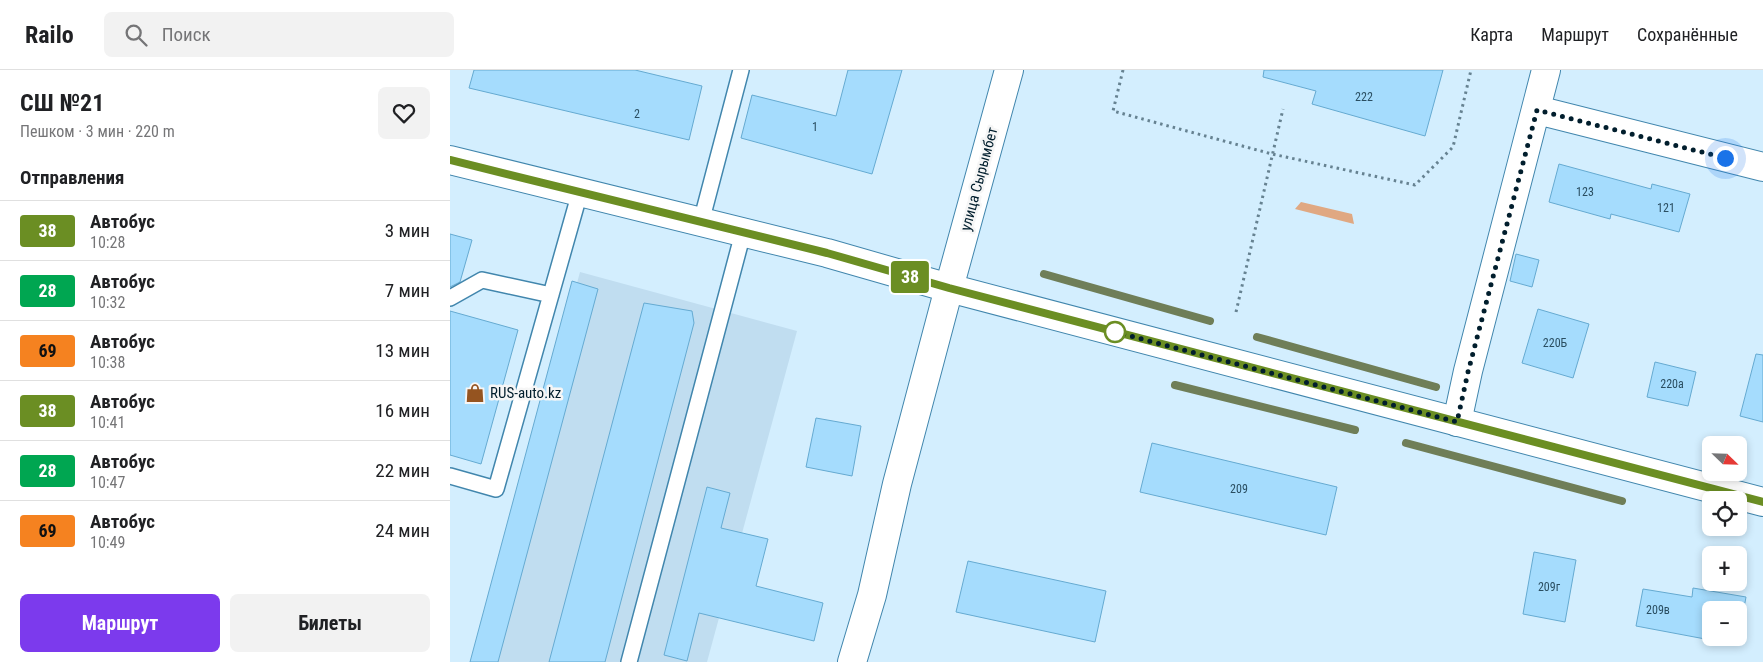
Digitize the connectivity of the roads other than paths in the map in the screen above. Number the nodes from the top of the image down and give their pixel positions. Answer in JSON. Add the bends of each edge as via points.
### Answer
{"nodes":[{"id":1,"x":741,"y":70,"type":"edge"},
{"id":2,"x":1009,"y":70,"type":"edge"},
{"id":3,"x":1546,"y":70,"type":"edge"},
{"id":4,"x":1537,"y":110,"type":"junction"},
{"id":5,"x":450,"y":160,"type":"edge"},
{"id":6,"x":1763,"y":167,"type":"edge"},
{"id":7,"x":580,"y":192,"type":"junction"},
{"id":8,"x":701,"y":222,"type":"junction"},
{"id":9,"x":743,"y":233,"type":"junction"},
{"id":10,"x":949,"y":288,"type":"junction"},
{"id":11,"x":551,"y":296,"type":"junction"},
{"id":12,"x":450,"y":298,"type":"edge"},
{"id":13,"x":1457,"y":422,"type":"junction"},
{"id":14,"x":450,"y":476,"type":"edge"},
{"id":15,"x":1763,"y":502,"type":"edge"},
{"id":16,"x":629,"y":662,"type":"edge"},
{"id":17,"x":852,"y":662,"type":"edge"}],
"edges":[{"from":1,"to":8,"type":"lane"},
{"from":2,"to":10,"type":"main road","name":"улица Сырымбет"},
{"from":3,"to":4,"type":"main road"},
{"from":4,"to":6,"type":"main road"},
{"from":4,"to":13,"type":"main road"},
{"from":5,"to":7,"type":"main road"},
{"from":7,"to":8,"type":"main road"},
{"from":7,"to":11,"type":"lane"},
{"from":8,"to":9,"type":"main road"},
{"from":9,"to":10,"type":"main road"},
{"from":9,"to":16,"type":"lane"},
{"from":10,"to":13,"type":"main road"},
{"from":10,"to":17,"type":"main road","name":"улица Сырымбет","via":[[897,484],[872,595]]},
{"from":11,"to":12,"type":"lane","via":[[482,280]]},
{"from":11,"to":14,"type":"lane","via":[[496,490]]},
{"from":13,"to":15,"type":"main road"}]}
